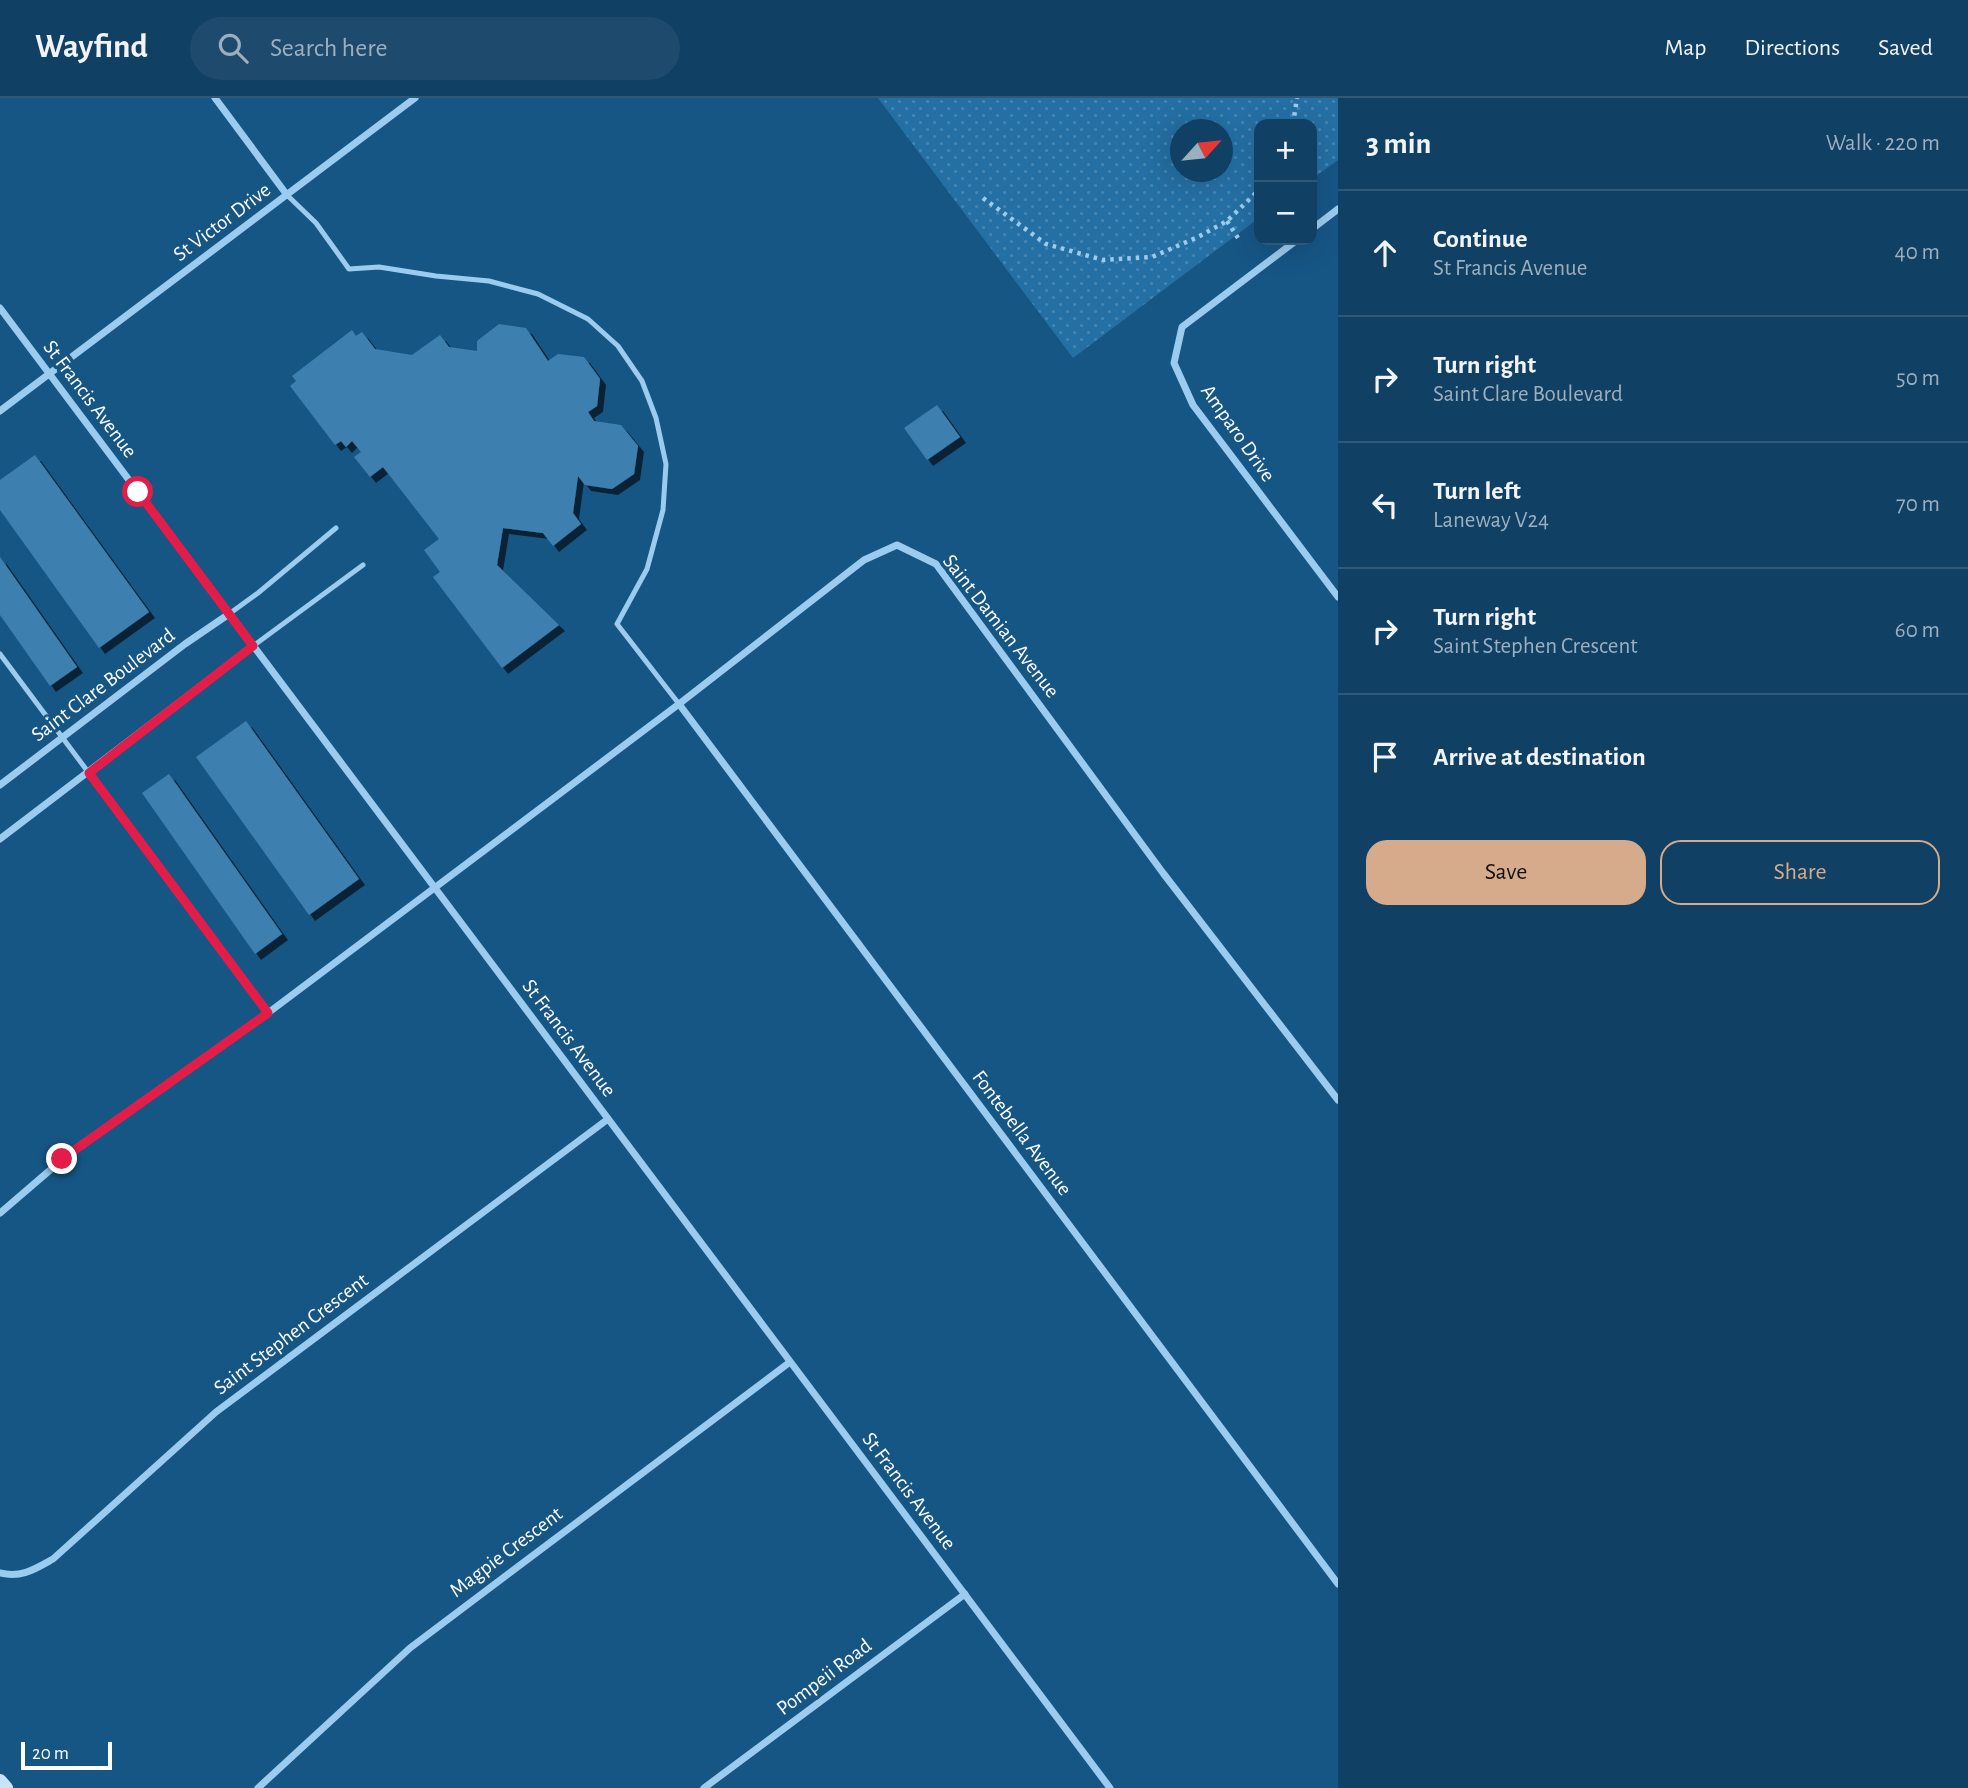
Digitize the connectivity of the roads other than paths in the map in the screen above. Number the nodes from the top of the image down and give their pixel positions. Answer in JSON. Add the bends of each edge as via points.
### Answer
{"nodes":[{"id":1,"x":215,"y":98,"type":"edge"},
{"id":2,"x":415,"y":98,"type":"edge"},
{"id":3,"x":287,"y":195,"type":"junction"},
{"id":4,"x":1338,"y":209,"type":"edge"},
{"id":5,"x":1317,"y":225,"type":"edge"},
{"id":6,"x":1290,"y":245,"type":"edge"},
{"id":7,"x":0,"y":308,"type":"edge"},
{"id":8,"x":49,"y":373,"type":"junction"},
{"id":9,"x":0,"y":411,"type":"edge"},
{"id":10,"x":336,"y":528,"type":"dead end"},
{"id":11,"x":363,"y":565,"type":"dead end"},
{"id":12,"x":1338,"y":597,"type":"edge"},
{"id":13,"x":229,"y":614,"type":"junction"},
{"id":14,"x":253,"y":646,"type":"junction"},
{"id":15,"x":0,"y":654,"type":"edge"},
{"id":16,"x":679,"y":704,"type":"junction"},
{"id":17,"x":63,"y":737,"type":"junction"},
{"id":18,"x":89,"y":773,"type":"junction"},
{"id":19,"x":0,"y":785,"type":"edge"},
{"id":20,"x":0,"y":839,"type":"edge"},
{"id":21,"x":435,"y":888,"type":"junction"},
{"id":22,"x":268,"y":1013,"type":"junction"},
{"id":23,"x":1338,"y":1100,"type":"edge"},
{"id":24,"x":608,"y":1119,"type":"junction"},
{"id":25,"x":0,"y":1213,"type":"edge"},
{"id":26,"x":790,"y":1362,"type":"junction"},
{"id":27,"x":0,"y":1573,"type":"edge"},
{"id":28,"x":1338,"y":1584,"type":"edge"},
{"id":29,"x":965,"y":1594,"type":"junction"},
{"id":30,"x":0,"y":1781,"type":"edge"},
{"id":31,"x":6,"y":1788,"type":"edge"},
{"id":32,"x":258,"y":1788,"type":"edge"},
{"id":33,"x":704,"y":1788,"type":"edge"},
{"id":34,"x":1110,"y":1788,"type":"edge"}],
"edges":[{"from":1,"to":3,"type":"street"},
{"from":2,"to":3,"type":"street","name":"St Victor Drive"},
{"from":3,"to":8,"type":"street","name":"St Victor Drive"},
{"from":3,"to":16,"type":"lane","via":[[316,223],[349,270],[379,267],[489,281],[538,294],[588,319],[618,346],[642,381],[666,464],[663,510],[647,569],[617,624]]},
{"from":4,"to":5,"type":"street"},
{"from":6,"to":12,"type":"street","name":"Amparo Drive","via":[[1182,327],[1174,363],[1193,405]]},
{"from":7,"to":8,"type":"street","name":"St Francis Avenue"},
{"from":8,"to":9,"type":"street","name":"St Victor Drive"},
{"from":8,"to":13,"type":"street","name":"St Francis Avenue"},
{"from":10,"to":13,"type":"lane"},
{"from":11,"to":14,"type":"lane"},
{"from":13,"to":14,"type":"street","name":"St Francis Avenue"},
{"from":13,"to":17,"type":"street","name":"Saint Clare Boulevard"},
{"from":14,"to":18,"type":"street"},
{"from":14,"to":21,"type":"street","name":"St Francis Avenue"},
{"from":15,"to":17,"type":"lane"},
{"from":16,"to":21,"type":"street","name":"Saint Damian Avenue"},
{"from":16,"to":23,"type":"street","name":"Saint Damian Avenue","via":[[864,561],[897,545],[936,564],[1163,873]]},
{"from":16,"to":28,"type":"street","name":"Fontebella Avenue"},
{"from":17,"to":18,"type":"lane"},
{"from":17,"to":19,"type":"street","name":"Saint Clare Boulevard"},
{"from":18,"to":20,"type":"street"},
{"from":18,"to":22,"type":"lane"},
{"from":21,"to":22,"type":"street"},
{"from":21,"to":24,"type":"street","name":"St Francis Avenue"},
{"from":22,"to":25,"type":"street","via":[[62,1159]]},
{"from":24,"to":26,"type":"street","name":"St Francis Avenue"},
{"from":24,"to":27,"type":"street","name":"Saint Stephen Crescent","via":[[216,1412],[53,1559],[31,1571],[12,1576]]},
{"from":26,"to":29,"type":"street","name":"St Francis Avenue"},
{"from":26,"to":32,"type":"street","name":"Magpie Crescent","via":[[410,1647]]},
{"from":29,"to":33,"type":"street","name":"Pompeii Road"},
{"from":29,"to":34,"type":"street","name":"St Francis Avenue"},
{"from":30,"to":31,"type":"main road"}]}
